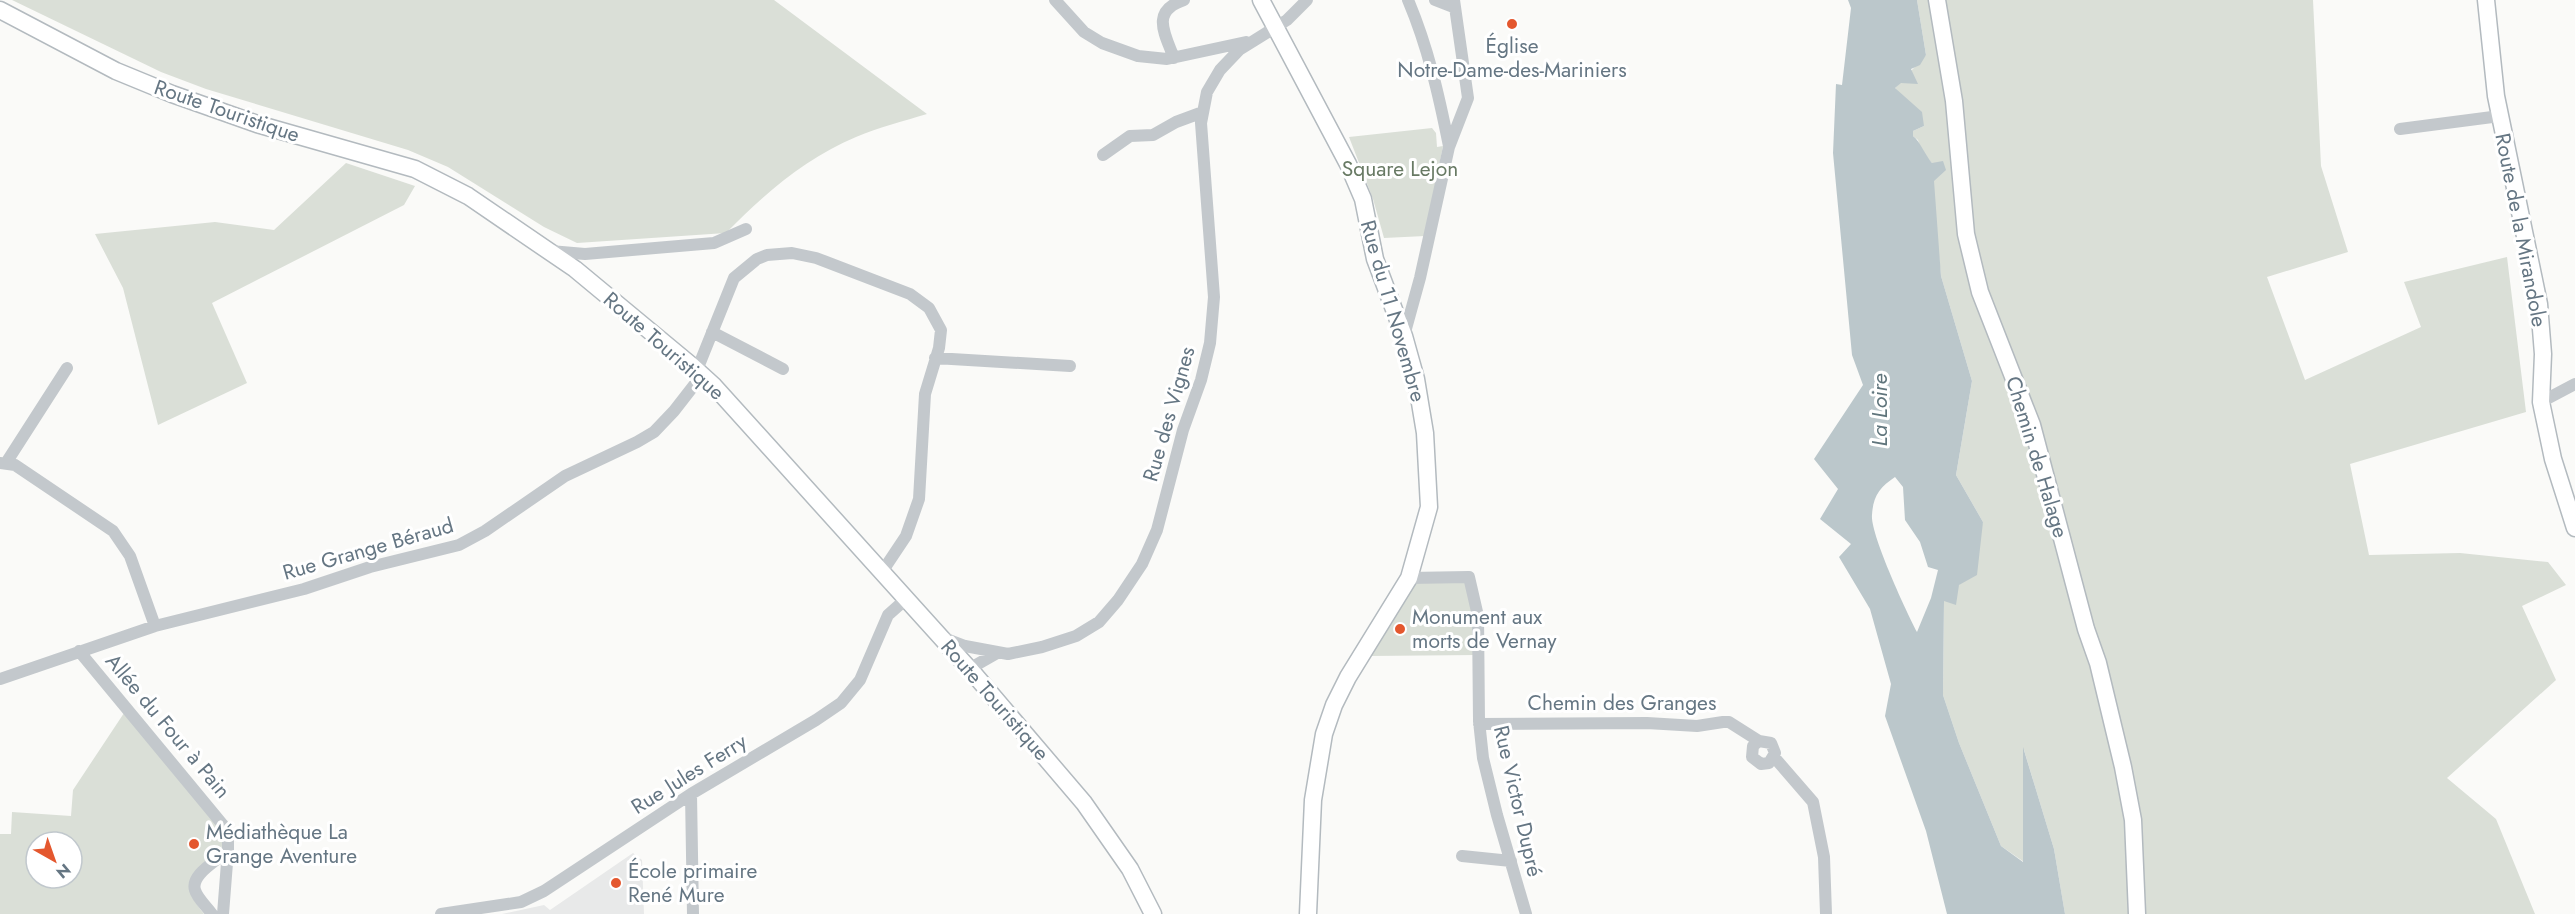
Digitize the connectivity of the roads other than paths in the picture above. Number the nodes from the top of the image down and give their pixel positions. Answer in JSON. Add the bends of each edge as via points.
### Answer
{"nodes":[{"id":1,"x":1055,"y":0,"type":"edge"},
{"id":2,"x":1184,"y":0,"type":"edge"},
{"id":3,"x":1260,"y":0,"type":"edge"},
{"id":4,"x":1307,"y":0,"type":"edge"},
{"id":5,"x":1408,"y":0,"type":"edge"},
{"id":6,"x":1435,"y":0,"type":"edge"},
{"id":7,"x":1937,"y":0,"type":"edge"},
{"id":8,"x":2486,"y":0,"type":"edge"},
{"id":9,"x":1454,"y":3,"type":"edge"},
{"id":10,"x":0,"y":10,"type":"edge"},
{"id":11,"x":1276,"y":27,"type":"junction"},
{"id":12,"x":1250,"y":41,"type":"junction"},
{"id":13,"x":1174,"y":58,"type":"junction"},
{"id":14,"x":1203,"y":112,"type":"junction"},
{"id":15,"x":2500,"y":116,"type":"junction"},
{"id":16,"x":2400,"y":129,"type":"dead end"},
{"id":17,"x":1449,"y":147,"type":"junction"},
{"id":18,"x":1103,"y":155,"type":"dead end"},
{"id":19,"x":746,"y":229,"type":"dead end"},
{"id":20,"x":549,"y":251,"type":"junction"},
{"id":21,"x":712,"y":332,"type":"junction"},
{"id":22,"x":1404,"y":336,"type":"junction"},
{"id":23,"x":935,"y":358,"type":"junction"},
{"id":24,"x":1070,"y":366,"type":"dead end"},
{"id":25,"x":67,"y":368,"type":"dead end"},
{"id":26,"x":783,"y":369,"type":"dead end"},
{"id":27,"x":699,"y":372,"type":"junction"},
{"id":28,"x":2575,"y":384,"type":"edge"},
{"id":29,"x":2541,"y":402,"type":"junction"},
{"id":30,"x":3,"y":463,"type":"edge"},
{"id":31,"x":2575,"y":528,"type":"edge"},
{"id":32,"x":882,"y":572,"type":"junction"},
{"id":33,"x":1408,"y":578,"type":"junction"},
{"id":34,"x":906,"y":599,"type":"junction"},
{"id":35,"x":155,"y":626,"type":"junction"},
{"id":36,"x":940,"y":637,"type":"junction"},
{"id":37,"x":79,"y":651,"type":"junction"},
{"id":38,"x":997,"y":653,"type":"junction"},
{"id":39,"x":974,"y":674,"type":"junction"},
{"id":40,"x":0,"y":678,"type":"edge"},
{"id":41,"x":1479,"y":724,"type":"junction"},
{"id":42,"x":1759,"y":741,"type":"junction"},
{"id":43,"x":1774,"y":757,"type":"junction"},
{"id":44,"x":691,"y":794,"type":"junction"},
{"id":45,"x":228,"y":850,"type":"junction"},
{"id":46,"x":1462,"y":856,"type":"dead end"},
{"id":47,"x":1510,"y":861,"type":"junction"},
{"id":48,"x":212,"y":914,"type":"edge"},
{"id":49,"x":224,"y":914,"type":"edge"},
{"id":50,"x":441,"y":914,"type":"edge"},
{"id":51,"x":693,"y":914,"type":"edge"},
{"id":52,"x":1153,"y":914,"type":"edge"},
{"id":53,"x":1308,"y":914,"type":"edge"},
{"id":54,"x":1526,"y":914,"type":"edge"},
{"id":55,"x":1826,"y":914,"type":"edge"},
{"id":56,"x":2137,"y":914,"type":"edge"}],
"edges":[{"from":1,"to":13,"type":"street","via":[[1084,32],[1102,43],[1138,56]]},
{"from":2,"to":13,"type":"street","via":[[1172,5],[1163,16],[1162,27]]},
{"from":3,"to":11,"type":"street","name":"Rue du 11 Novembre"},
{"from":4,"to":11,"type":"street","name":"Rue des Vignes"},
{"from":5,"to":17,"type":"street","via":[[1434,72]]},
{"from":6,"to":9,"type":"street"},
{"from":7,"to":56,"type":"street","name":"Chemin de Halage","via":[[1954,101],[1966,234],[1980,292],[2032,425],[2098,663],[2133,820]]},
{"from":8,"to":15,"type":"street","name":"Route de la Mirandole"},
{"from":9,"to":17,"type":"street","via":[[1468,98]]},
{"from":10,"to":20,"type":"street","name":"Route Touristique","via":[[116,71],[172,94],[257,124],[415,169],[468,196]]},
{"from":11,"to":12,"type":"street","name":"Rue des Vignes"},
{"from":11,"to":22,"type":"street","name":"Rue du 11 Novembre","via":[[1363,199],[1375,259]]},
{"from":12,"to":13,"type":"street"},
{"from":12,"to":14,"type":"street","name":"Rue des Vignes","via":[[1220,70],[1207,92]]},
{"from":14,"to":18,"type":"street","via":[[1153,135],[1130,136]]},
{"from":14,"to":38,"type":"street","name":"Rue des Vignes","via":[[1203,182],[1214,297],[1210,343],[1157,530],[1142,564],[1099,622],[1076,636],[1042,647]]},
{"from":15,"to":16,"type":"street"},
{"from":15,"to":29,"type":"street","name":"Route de la Mirandole","via":[[2539,304]]},
{"from":17,"to":22,"type":"street"},
{"from":19,"to":20,"type":"street","via":[[714,243],[585,254]]},
{"from":20,"to":27,"type":"street","name":"Route Touristique"},
{"from":21,"to":23,"type":"street","name":"Rue Grange Béraud","via":[[734,278],[757,259],[792,253],[816,258],[910,294],[929,308],[942,330]]},
{"from":21,"to":26,"type":"street"},
{"from":21,"to":27,"type":"street","name":"Rue Grange Béraud"},
{"from":22,"to":33,"type":"street","name":"Rue du 11 Novembre","via":[[1425,433],[1429,507]]},
{"from":23,"to":24,"type":"street"},
{"from":23,"to":32,"type":"street","name":"Rue Grange Béraud","via":[[925,394],[919,499],[906,536]]},
{"from":25,"to":30,"type":"street"},
{"from":27,"to":32,"type":"street","name":"Route Touristique"},
{"from":27,"to":35,"type":"street","name":"Rue Grange Béraud","via":[[674,411],[654,432],[565,476],[459,545]]},
{"from":28,"to":29,"type":"street"},
{"from":29,"to":31,"type":"street","name":"Route de la Mirandole","via":[[2553,459]]},
{"from":30,"to":35,"type":"street","via":[[15,465],[113,531],[130,556]]},
{"from":32,"to":34,"type":"street","name":"Route Touristique"},
{"from":33,"to":41,"type":"street","name":"Rue Victor Dupré","via":[[1469,577],[1478,616]]},
{"from":33,"to":53,"type":"street","name":"Rue du 11 Novembre","via":[[1348,676],[1324,734],[1313,800]]},
{"from":34,"to":36,"type":"street","name":"Route Touristique"},
{"from":34,"to":44,"type":"street","name":"Rue Jules Ferry","via":[[888,615],[860,680],[841,703]]},
{"from":35,"to":37,"type":"street","name":"Rue Grange Béraud"},
{"from":36,"to":38,"type":"street","name":"Rue des Vignes"},
{"from":36,"to":39,"type":"street","name":"Route Touristique"},
{"from":37,"to":40,"type":"street","name":"Rue Grange Béraud"},
{"from":37,"to":45,"type":"street","name":"Allée du Four à Pain","via":[[221,819],[228,831]]},
{"from":38,"to":39,"type":"street","via":[[976,665]]},
{"from":39,"to":52,"type":"street","name":"Route Touristique","via":[[1084,802],[1130,869]]},
{"from":41,"to":42,"type":"street","name":"Chemin des Granges","via":[[1697,726],[1729,722]]},
{"from":41,"to":47,"type":"street","name":"Rue Victor Dupré","via":[[1483,758]]},
{"from":42,"to":43,"type":"street","via":[[1773,746]]},
{"from":42,"to":43,"type":"street","via":[[1752,750],[1755,760],[1765,764]]},
{"from":43,"to":55,"type":"street","via":[[1813,802],[1824,857]]},
{"from":44,"to":50,"type":"street","name":"Rue Jules Ferry","via":[[544,891],[521,902]]},
{"from":44,"to":51,"type":"street"},
{"from":45,"to":48,"type":"street","via":[[195,882],[195,890]]},
{"from":45,"to":49,"type":"street","name":"Allée du Four à Pain"},
{"from":46,"to":47,"type":"street"},
{"from":47,"to":54,"type":"street","name":"Rue Victor Dupré"}]}
